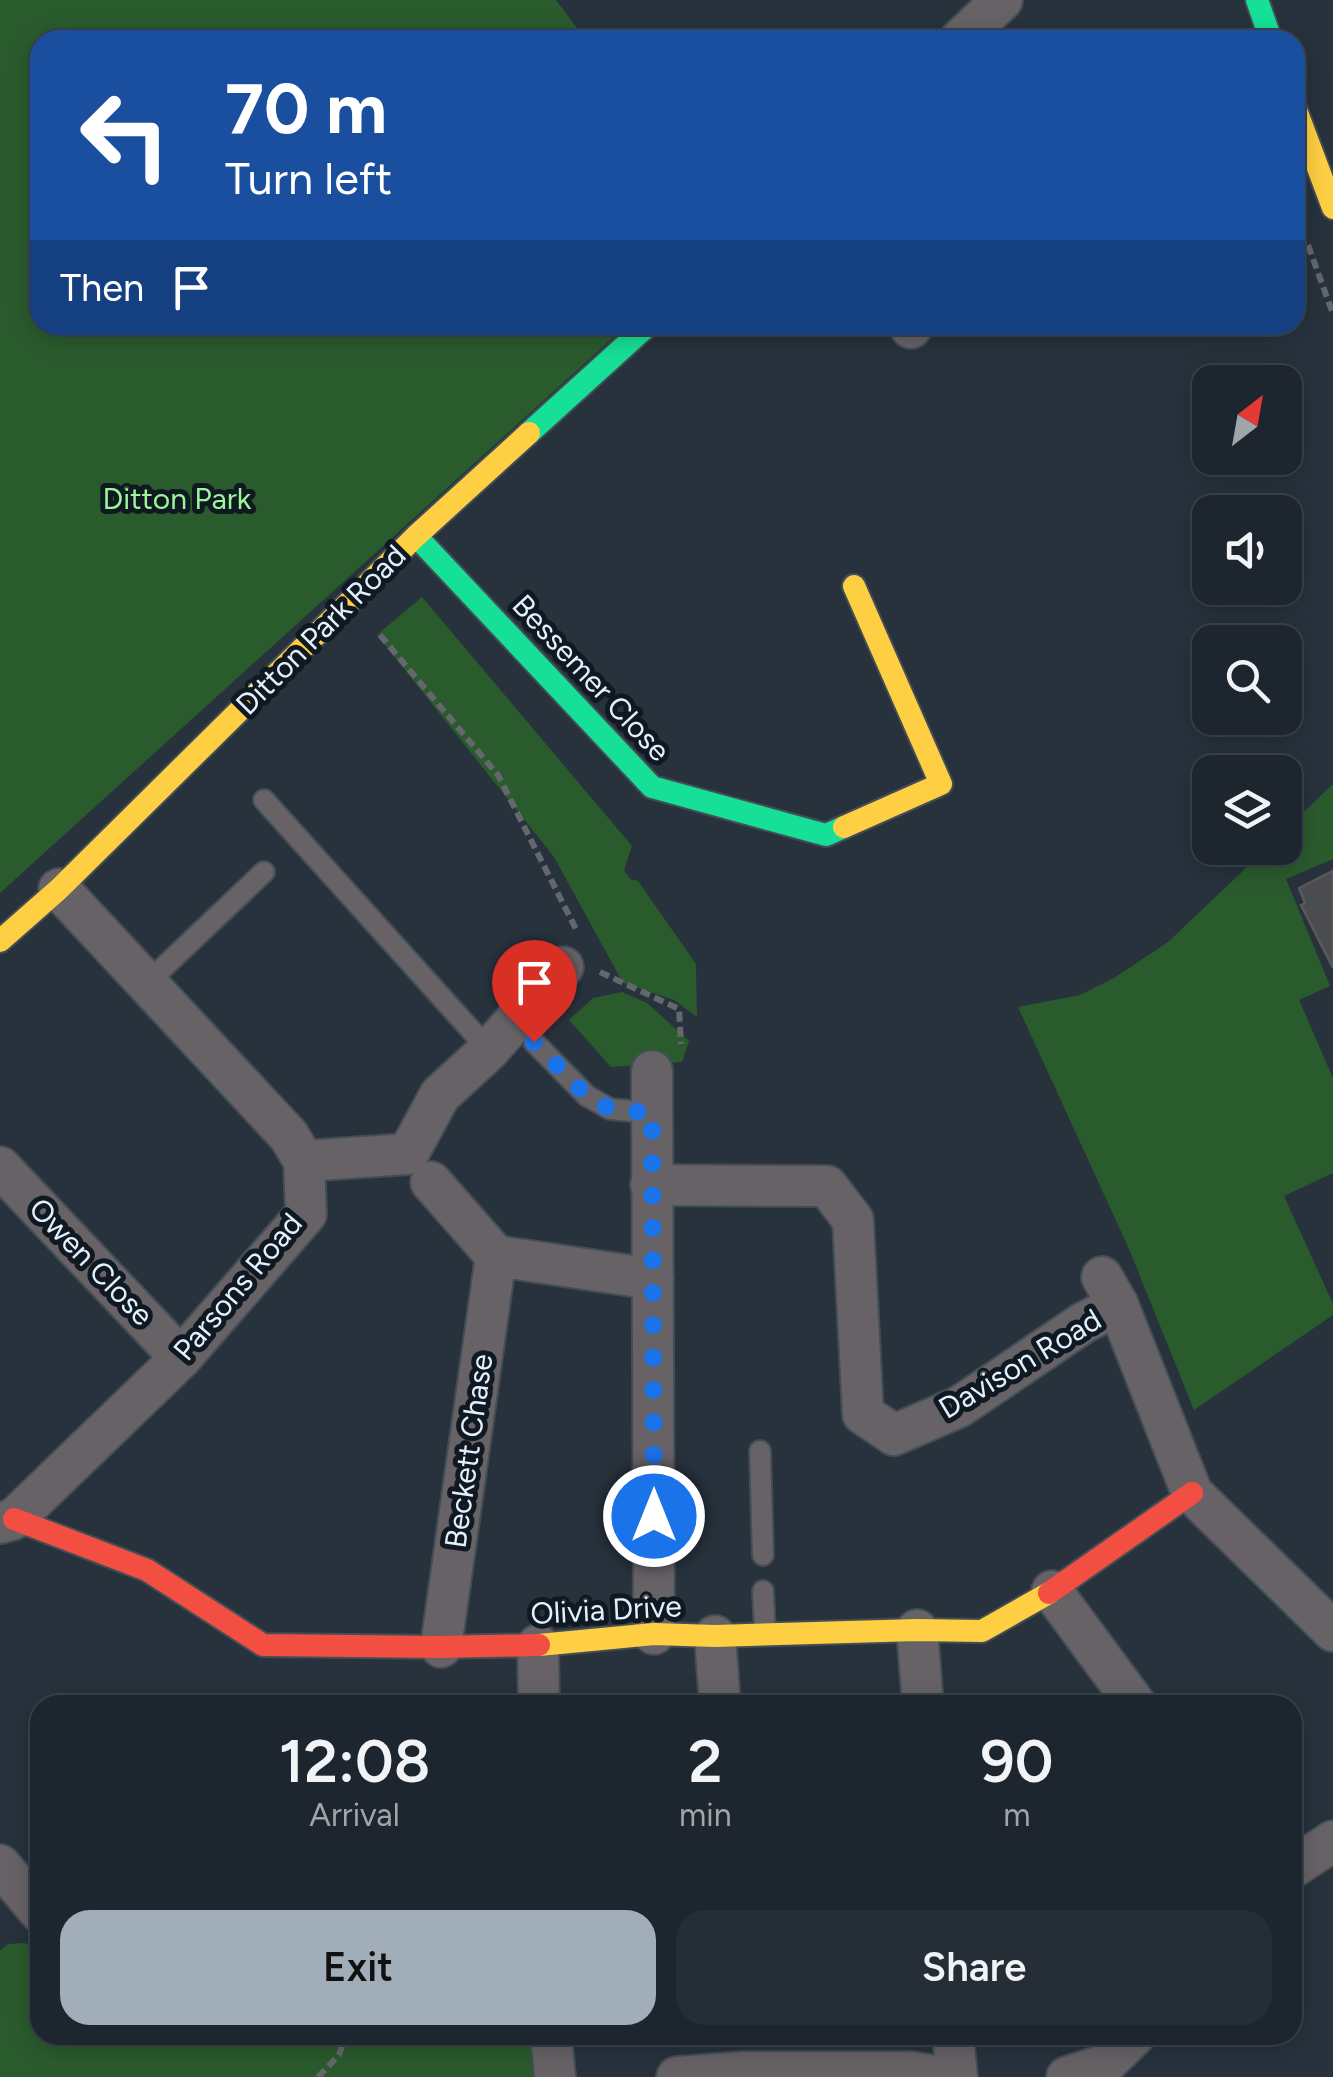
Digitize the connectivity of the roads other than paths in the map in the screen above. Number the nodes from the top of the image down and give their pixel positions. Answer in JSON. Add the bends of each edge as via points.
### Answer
{"nodes":[{"id":1,"x":1002,"y":0,"type":"edge"},
{"id":2,"x":1257,"y":0,"type":"edge"},
{"id":3,"x":970,"y":30,"type":"edge"},
{"id":4,"x":1268,"y":30,"type":"edge"},
{"id":5,"x":1305,"y":133,"type":"edge"},
{"id":6,"x":1333,"y":208,"type":"edge"},
{"id":7,"x":637,"y":335,"type":"edge"},
{"id":8,"x":416,"y":536,"type":"junction"},
{"id":9,"x":854,"y":586,"type":"dead end"},
{"id":10,"x":264,"y":800,"type":"dead end"},
{"id":11,"x":264,"y":872,"type":"dead end"},
{"id":12,"x":59,"y":889,"type":"junction"},
{"id":13,"x":0,"y":941,"type":"edge"},
{"id":14,"x":563,"y":968,"type":"road end"},
{"id":15,"x":147,"y":983,"type":"junction"},
{"id":16,"x":534,"y":1042,"type":"dead end"},
{"id":17,"x":489,"y":1050,"type":"junction"},
{"id":18,"x":652,"y":1071,"type":"dead end"},
{"id":19,"x":652,"y":1113,"type":"junction"},
{"id":20,"x":304,"y":1161,"type":"junction"},
{"id":21,"x":0,"y":1167,"type":"edge"},
{"id":22,"x":419,"y":1168,"type":"junction"},
{"id":23,"x":651,"y":1186,"type":"junction"},
{"id":24,"x":496,"y":1256,"type":"junction"},
{"id":25,"x":654,"y":1279,"type":"junction"},
{"id":26,"x":181,"y":1358,"type":"junction"},
{"id":27,"x":760,"y":1451,"type":"dead end"},
{"id":28,"x":1192,"y":1493,"type":"junction"},
{"id":29,"x":7,"y":1521,"type":"edge"},
{"id":30,"x":762,"y":1555,"type":"dead end"},
{"id":31,"x":1052,"y":1591,"type":"junction"},
{"id":32,"x":763,"y":1592,"type":"dead end"},
{"id":33,"x":916,"y":1630,"type":"junction"},
{"id":34,"x":1333,"y":1631,"type":"edge"},
{"id":35,"x":654,"y":1634,"type":"junction"},
{"id":36,"x":765,"y":1634,"type":"junction"},
{"id":37,"x":715,"y":1636,"type":"junction"},
{"id":38,"x":538,"y":1644,"type":"junction"},
{"id":39,"x":441,"y":1647,"type":"junction"},
{"id":40,"x":540,"y":1695,"type":"edge"},
{"id":41,"x":719,"y":1695,"type":"edge"},
{"id":42,"x":922,"y":1695,"type":"edge"},
{"id":43,"x":1129,"y":1695,"type":"edge"},
{"id":44,"x":1333,"y":1841,"type":"edge"},
{"id":45,"x":1302,"y":1861,"type":"edge"},
{"id":46,"x":552,"y":2045,"type":"edge"},
{"id":47,"x":954,"y":2045,"type":"edge"},
{"id":48,"x":1125,"y":2045,"type":"edge"},
{"id":49,"x":759,"y":2064,"type":"edge"},
{"id":50,"x":555,"y":2077,"type":"edge"},
{"id":51,"x":677,"y":2077,"type":"edge"},
{"id":52,"x":941,"y":2077,"type":"edge"},
{"id":53,"x":957,"y":2077,"type":"edge"},
{"id":54,"x":1067,"y":2077,"type":"edge"}],
"edges":[{"from":1,"to":3,"type":"street"},
{"from":2,"to":4,"type":"street"},
{"from":5,"to":6,"type":"street"},
{"from":7,"to":8,"type":"street","name":"Ditton Park Road"},
{"from":8,"to":9,"type":"street","name":"Bessemer Close","via":[[652,787],[826,835],[941,784]]},
{"from":8,"to":12,"type":"street","name":"Ditton Park Road"},
{"from":10,"to":17,"type":"lane"},
{"from":11,"to":15,"type":"lane"},
{"from":12,"to":13,"type":"street","name":"Ditton Park Road"},
{"from":12,"to":15,"type":"street"},
{"from":14,"to":17,"type":"street"},
{"from":15,"to":20,"type":"street","via":[[289,1136]]},
{"from":16,"to":19,"type":"lane","via":[[587,1096],[610,1109]]},
{"from":17,"to":22,"type":"street","via":[[440,1095]]},
{"from":18,"to":19,"type":"street"},
{"from":19,"to":23,"type":"street"},
{"from":20,"to":22,"type":"street"},
{"from":20,"to":26,"type":"street","name":"Parsons Road","via":[[306,1214]]},
{"from":21,"to":26,"type":"street","name":"Owen Close"},
{"from":22,"to":24,"type":"street"},
{"from":23,"to":25,"type":"street"},
{"from":23,"to":28,"type":"street","name":"Davison Road","via":[[827,1186],[853,1220],[862,1414],[894,1434],[959,1407],[1083,1323],[1110,1291]]},
{"from":24,"to":25,"type":"street"},
{"from":24,"to":39,"type":"street","name":"Beckett Chase"},
{"from":25,"to":35,"type":"street"},
{"from":26,"to":29,"type":"street","name":"Parsons Road"},
{"from":27,"to":30,"type":"lane"},
{"from":28,"to":31,"type":"street","name":"Olivia Drive"},
{"from":28,"to":34,"type":"street"},
{"from":29,"to":39,"type":"street","name":"Olivia Drive","via":[[147,1570],[263,1645]]},
{"from":31,"to":33,"type":"street","name":"Olivia Drive","via":[[982,1631]]},
{"from":31,"to":43,"type":"street"},
{"from":32,"to":36,"type":"lane"},
{"from":33,"to":36,"type":"street","name":"Olivia Drive"},
{"from":33,"to":42,"type":"street"},
{"from":35,"to":37,"type":"street","name":"Olivia Drive"},
{"from":35,"to":38,"type":"street","name":"Olivia Drive"},
{"from":36,"to":37,"type":"street","name":"Olivia Drive"},
{"from":37,"to":41,"type":"street"},
{"from":38,"to":39,"type":"street","name":"Olivia Drive"},
{"from":38,"to":40,"type":"street"},
{"from":44,"to":45,"type":"street"},
{"from":46,"to":50,"type":"street"},
{"from":47,"to":53,"type":"street"},
{"from":48,"to":54,"type":"street","via":[[1104,2065]]},
{"from":49,"to":51,"type":"street"},
{"from":49,"to":52,"type":"street"}]}
